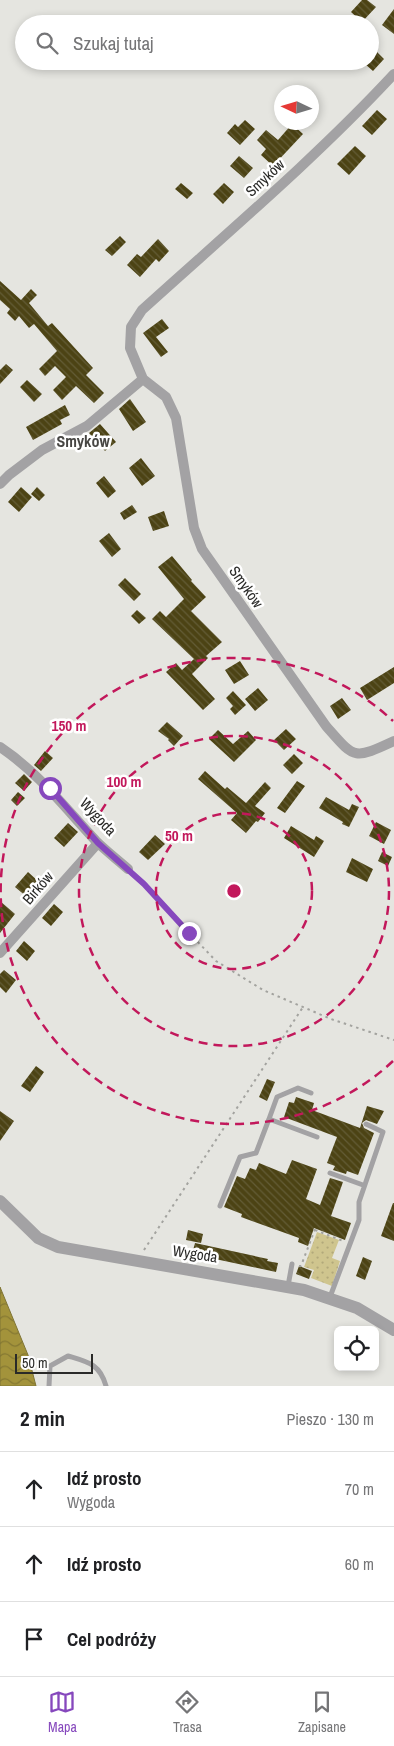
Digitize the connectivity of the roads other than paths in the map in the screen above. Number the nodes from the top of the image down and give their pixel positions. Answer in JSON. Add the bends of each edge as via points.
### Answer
{"nodes":[{"id":1,"x":394,"y":74,"type":"edge"},
{"id":2,"x":143,"y":379,"type":"junction"},
{"id":3,"x":0,"y":484,"type":"edge"},
{"id":4,"x":394,"y":741,"type":"edge"},
{"id":5,"x":0,"y":747,"type":"edge"},
{"id":6,"x":98,"y":843,"type":"junction"},
{"id":7,"x":128,"y":869,"type":"road end"},
{"id":8,"x":0,"y":953,"type":"edge"},
{"id":9,"x":311,"y":1093,"type":"dead end"},
{"id":10,"x":269,"y":1118,"type":"junction"},
{"id":11,"x":366,"y":1124,"type":"dead end"},
{"id":12,"x":317,"y":1136,"type":"dead end"},
{"id":13,"x":330,"y":1173,"type":"dead end"},
{"id":14,"x":364,"y":1186,"type":"junction"},
{"id":15,"x":0,"y":1201,"type":"edge"},
{"id":16,"x":220,"y":1206,"type":"dead end"},
{"id":17,"x":292,"y":1264,"type":"dead end"},
{"id":18,"x":288,"y":1286,"type":"junction"},
{"id":19,"x":330,"y":1298,"type":"junction"},
{"id":20,"x":394,"y":1330,"type":"edge"},
{"id":21,"x":49,"y":1386,"type":"edge"},
{"id":22,"x":106,"y":1386,"type":"edge"}],
"edges":[{"from":1,"to":2,"type":"street","name":"Smyków","via":[[362,109],[142,310],[130,327],[130,348]]},
{"from":2,"to":3,"type":"street","via":[[87,426],[42,450]]},
{"from":2,"to":4,"type":"street","name":"Smyków","via":[[166,397],[176,418],[194,528],[202,549],[255,626],[326,726],[348,751],[365,753]]},
{"from":5,"to":6,"type":"street","name":"Wygoda","via":[[50,788]]},
{"from":6,"to":7,"type":"street","name":"Wygoda"},
{"from":6,"to":8,"type":"street","name":"Birków"},
{"from":9,"to":10,"type":"lane","via":[[298,1088],[277,1097]]},
{"from":10,"to":12,"type":"lane"},
{"from":10,"to":16,"type":"lane","via":[[256,1153],[240,1157]]},
{"from":11,"to":14,"type":"lane","via":[[384,1132]]},
{"from":13,"to":14,"type":"lane"},
{"from":14,"to":19,"type":"lane","via":[[359,1202],[359,1220]]},
{"from":15,"to":18,"type":"street","name":"Wygoda","via":[[38,1238],[58,1247]]},
{"from":17,"to":18,"type":"lane"},
{"from":18,"to":19,"type":"street","name":"Wygoda"},
{"from":19,"to":20,"type":"street","name":"Wygoda","via":[[357,1308]]},
{"from":21,"to":22,"type":"lane","via":[[50,1366],[68,1356],[92,1363],[103,1375]]}]}
